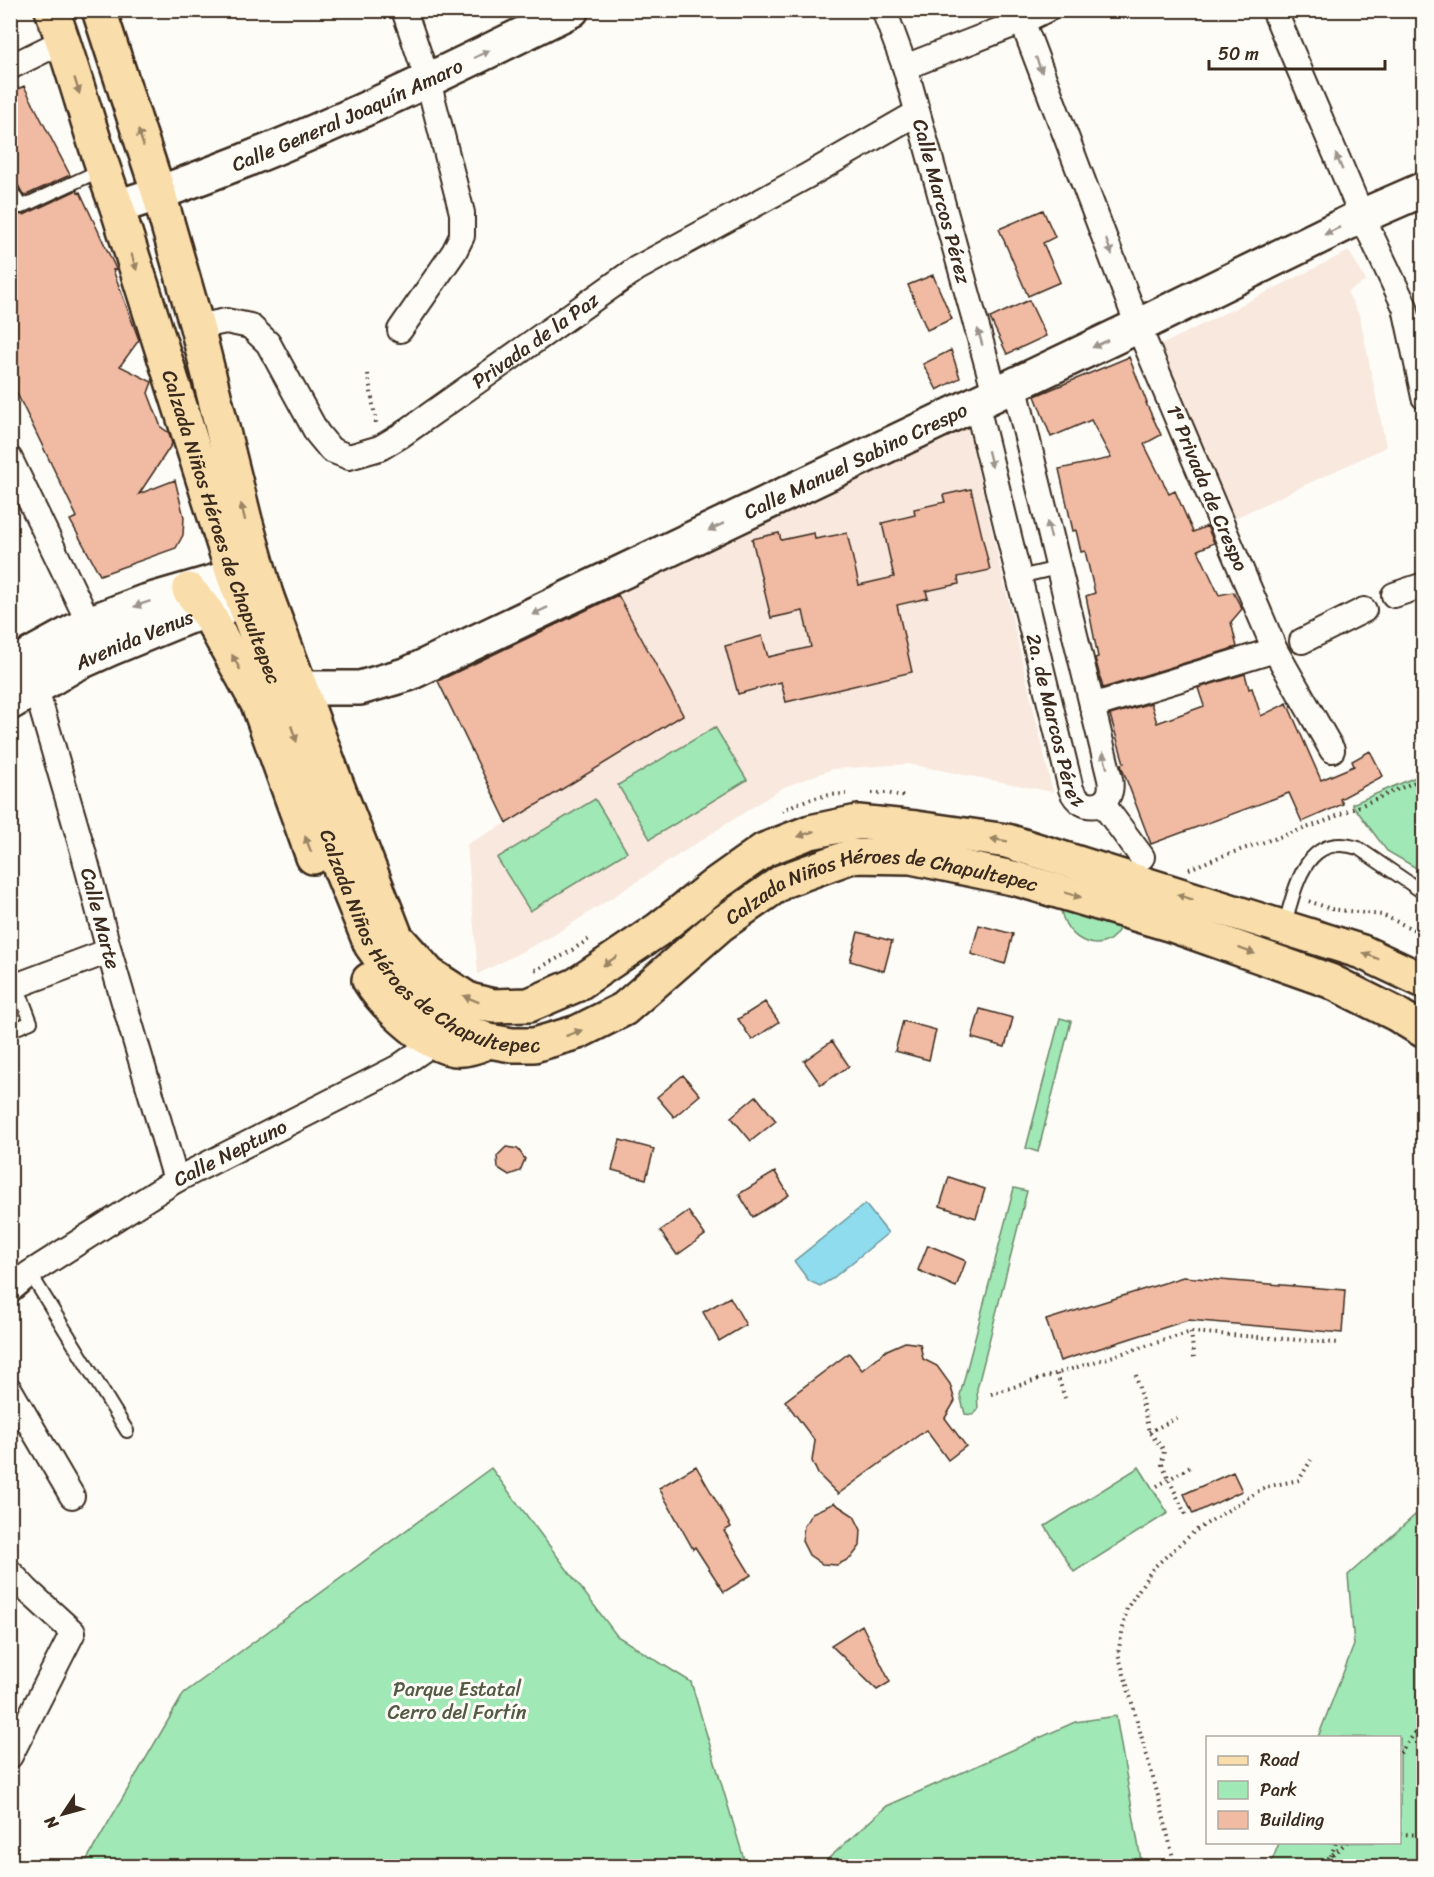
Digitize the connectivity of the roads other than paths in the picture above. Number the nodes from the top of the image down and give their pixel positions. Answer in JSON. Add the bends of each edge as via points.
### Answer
{"nodes":[{"id":1,"x":52,"y":10,"type":"edge"},
{"id":2,"x":404,"y":10,"type":"edge"},
{"id":3,"x":572,"y":10,"type":"edge"},
{"id":4,"x":884,"y":10,"type":"edge"},
{"id":5,"x":1046,"y":10,"type":"edge"},
{"id":6,"x":1274,"y":10,"type":"edge"},
{"id":7,"x":100,"y":11,"type":"edge"},
{"id":8,"x":1021,"y":16,"type":"edge"},
{"id":9,"x":63,"y":41,"type":"junction"},
{"id":10,"x":10,"y":67,"type":"edge"},
{"id":11,"x":905,"y":67,"type":"junction"},
{"id":12,"x":419,"y":85,"type":"junction"},
{"id":13,"x":917,"y":113,"type":"junction"},
{"id":14,"x":103,"y":170,"type":"junction"},
{"id":15,"x":10,"y":188,"type":"edge"},
{"id":16,"x":1424,"y":189,"type":"edge"},
{"id":17,"x":159,"y":194,"type":"junction"},
{"id":18,"x":117,"y":207,"type":"junction"},
{"id":19,"x":1362,"y":216,"type":"junction"},
{"id":20,"x":1138,"y":326,"type":"junction"},
{"id":21,"x":197,"y":327,"type":"junction"},
{"id":22,"x":400,"y":330,"type":"dead end"},
{"id":23,"x":995,"y":393,"type":"junction"},
{"id":24,"x":1424,"y":397,"type":"edge"},
{"id":25,"x":10,"y":459,"type":"edge"},
{"id":26,"x":1058,"y":568,"type":"junction"},
{"id":27,"x":1019,"y":577,"type":"junction"},
{"id":28,"x":250,"y":585,"type":"junction"},
{"id":29,"x":1424,"y":585,"type":"edge"},
{"id":30,"x":198,"y":601,"type":"junction"},
{"id":31,"x":89,"y":623,"type":"junction"},
{"id":32,"x":1302,"y":641,"type":"dead end"},
{"id":33,"x":1275,"y":650,"type":"junction"},
{"id":34,"x":99,"y":653,"type":"junction"},
{"id":35,"x":21,"y":678,"type":"edge"},
{"id":36,"x":289,"y":687,"type":"junction"},
{"id":37,"x":1092,"y":706,"type":"junction"},
{"id":38,"x":1332,"y":750,"type":"dead end"},
{"id":39,"x":1102,"y":803,"type":"junction"},
{"id":40,"x":1142,"y":857,"type":"dead end"},
{"id":41,"x":1424,"y":893,"type":"edge"},
{"id":42,"x":1284,"y":928,"type":"junction"},
{"id":43,"x":109,"y":951,"type":"junction"},
{"id":44,"x":1424,"y":981,"type":"edge"},
{"id":45,"x":14,"y":987,"type":"edge"},
{"id":46,"x":529,"y":1005,"type":"junction"},
{"id":47,"x":10,"y":1031,"type":"edge"},
{"id":48,"x":1424,"y":1031,"type":"edge"},
{"id":49,"x":444,"y":1034,"type":"junction"},
{"id":50,"x":489,"y":1041,"type":"junction"},
{"id":51,"x":177,"y":1180,"type":"junction"},
{"id":52,"x":30,"y":1273,"type":"junction"},
{"id":53,"x":10,"y":1290,"type":"edge"},
{"id":54,"x":10,"y":1390,"type":"edge"},
{"id":55,"x":127,"y":1431,"type":"dead end"},
{"id":56,"x":72,"y":1496,"type":"dead end"},
{"id":57,"x":10,"y":1572,"type":"edge"},
{"id":58,"x":10,"y":1755,"type":"edge"}],
"edges":[{"from":1,"to":9,"type":"main road","name":"Calzada Niños Héroes de Chapultepec"},
{"from":2,"to":12,"type":"street"},
{"from":12,"to":3,"type":"street","name":"Calle General Joaquín Amaro","one_way":true},
{"from":4,"to":11,"type":"street","name":"Calle Marcos Pérez"},
{"from":5,"to":8,"type":"street"},
{"from":19,"to":6,"type":"street","one_way":true},
{"from":17,"to":7,"type":"main road","name":"Calzada Niños Héroes de Chapultepec","one_way":true},
{"from":8,"to":11,"type":"street"},
{"from":8,"to":20,"type":"street","name":"1ª Privada de Crespo","one_way":true},
{"from":9,"to":10,"type":"street"},
{"from":9,"to":14,"type":"main road","name":"Calzada Niños Héroes de Chapultepec","one_way":true},
{"from":11,"to":13,"type":"street","name":"Calle Marcos Pérez"},
{"from":12,"to":17,"type":"street","name":"Calle General Joaquín Amaro","via":[[315,132]]},
{"from":12,"to":22,"type":"street","via":[[462,213],[462,236]]},
{"from":13,"to":21,"type":"street","name":"Privada de la Paz","via":[[636,269],[400,436],[380,448],[349,458],[331,450],[317,433],[268,343],[250,326],[226,321]]},
{"from":23,"to":13,"type":"street","name":"Calle Marcos Pérez","one_way":true},
{"from":14,"to":15,"type":"lane","via":[[21,207]]},
{"from":14,"to":18,"type":"main road","name":"Calzada Niños Héroes de Chapultepec"},
{"from":16,"to":19,"type":"street","name":"Calle Manuel Sabino Crespo"},
{"from":17,"to":18,"type":"street","name":"Calle General Joaquín Amaro"},
{"from":17,"to":21,"type":"main road","name":"Calzada Niños Héroes de Chapultepec"},
{"from":18,"to":28,"type":"main road","name":"Calzada Niños Héroes de Chapultepec","one_way":true},
{"from":19,"to":20,"type":"street","name":"Calle Manuel Sabino Crespo","one_way":true},
{"from":19,"to":24,"type":"street","via":[[1405,307]]},
{"from":20,"to":23,"type":"street","name":"Calle Manuel Sabino Crespo","one_way":true},
{"from":20,"to":33,"type":"street","name":"1ª Privada de Crespo"},
{"from":28,"to":21,"type":"main road","name":"Calzada Niños Héroes de Chapultepec","one_way":true},
{"from":26,"to":23,"type":"street","name":"2a. de Marcos Pérez","one_way":true},
{"from":23,"to":27,"type":"street","name":"2a. de Marcos Pérez","one_way":true},
{"from":23,"to":36,"type":"street","name":"Calle Manuel Sabino Crespo","one_way":true,"via":[[408,674],[360,688]]},
{"from":25,"to":31,"type":"street"},
{"from":26,"to":27,"type":"lane"},
{"from":26,"to":37,"type":"street","name":"2a. de Marcos Pérez"},
{"from":27,"to":39,"type":"street","name":"2a. de Marcos Pérez","via":[[1071,789],[1084,805]]},
{"from":28,"to":30,"type":"street","name":"Avenida Venus"},
{"from":28,"to":36,"type":"main road","name":"Calzada Niños Héroes de Chapultepec"},
{"from":29,"to":32,"type":"street"},
{"from":30,"to":31,"type":"street","name":"Avenida Venus","one_way":true,"via":[[144,602]]},
{"from":30,"to":34,"type":"street","name":"Avenida Venus","via":[[185,618]]},
{"from":49,"to":30,"type":"main road","one_way":true,"via":[[407,1024],[372,986],[344,939],[258,704]]},
{"from":31,"to":34,"type":"street"},
{"from":31,"to":35,"type":"street","name":"Avenida Venus"},
{"from":33,"to":37,"type":"street"},
{"from":33,"to":38,"type":"street","name":"1ª Privada de Crespo"},
{"from":34,"to":35,"type":"street","name":"Avenida Venus"},
{"from":35,"to":43,"type":"street","name":"Calle Marte","via":[[83,850]]},
{"from":46,"to":36,"type":"main road","name":"Calzada Niños Héroes de Chapultepec","one_way":true,"via":[[493,1006],[469,1000],[429,974],[396,937]]},
{"from":36,"to":49,"type":"main road","name":"Calzada Niños Héroes de Chapultepec","one_way":true,"via":[[337,861],[371,945],[401,987]]},
{"from":39,"to":37,"type":"street","name":"2a. de Marcos Pérez","one_way":true,"via":[[1111,785]]},
{"from":39,"to":40,"type":"street"},
{"from":41,"to":42,"type":"lane","via":[[1358,848],[1336,844],[1321,850],[1305,865]]},
{"from":44,"to":42,"type":"main road","name":"Calzada Niños Héroes de Chapultepec","one_way":true,"via":[[1362,952]]},
{"from":42,"to":46,"type":"main road","name":"Calzada Niños Héroes de Chapultepec","one_way":true,"via":[[1007,841],[858,822],[810,832],[764,850],[576,985]]},
{"from":43,"to":45,"type":"street"},
{"from":43,"to":51,"type":"street","name":"Calle Marte"},
{"from":45,"to":47,"type":"lane","via":[[32,1022]]},
{"from":46,"to":50,"type":"main road"},
{"from":50,"to":48,"type":"main road","name":"Calzada Niños Héroes de Chapultepec","one_way":true,"via":[[534,1045],[578,1032],[624,1009],[720,925],[783,881],[852,856],[911,856],[1017,879],[1172,925],[1330,981]]},
{"from":49,"to":50,"type":"main road","via":[[450,1048],[468,1049]]},
{"from":49,"to":51,"type":"street","name":"Calle Neptuno","via":[[397,1068]]},
{"from":51,"to":52,"type":"street","name":"Calle Neptuno"},
{"from":52,"to":53,"type":"street","name":"Calle Neptuno"},
{"from":52,"to":55,"type":"lane"},
{"from":54,"to":56,"type":"street"},
{"from":57,"to":58,"type":"street","via":[[73,1632]]}]}
